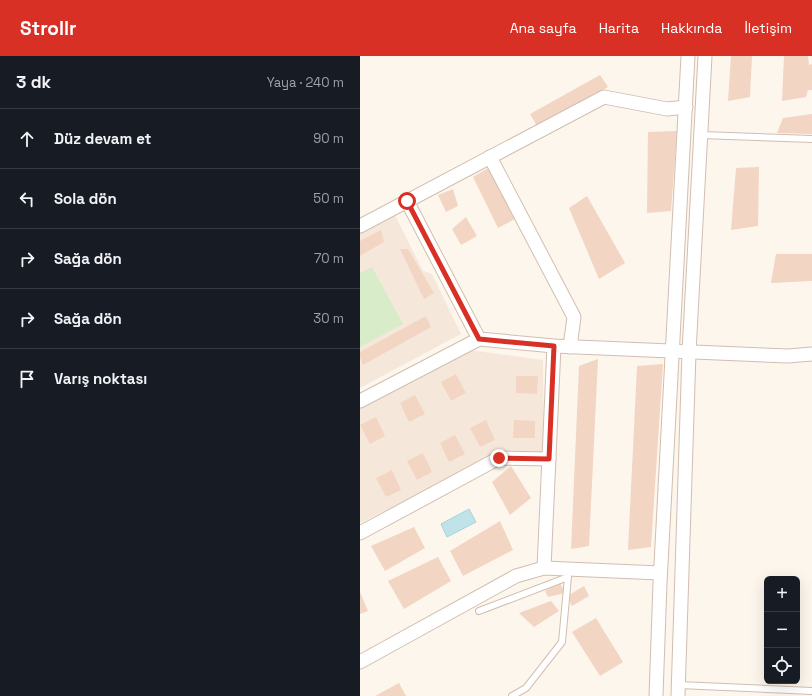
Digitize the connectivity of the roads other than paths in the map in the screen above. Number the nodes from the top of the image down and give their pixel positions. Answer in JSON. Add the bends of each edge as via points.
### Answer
{"nodes":[{"id":1,"x":688,"y":56,"type":"edge"},
{"id":2,"x":705,"y":56,"type":"edge"},
{"id":3,"x":686,"y":107,"type":"junction"},
{"id":4,"x":701,"y":135,"type":"junction"},
{"id":5,"x":812,"y":139,"type":"edge"},
{"id":6,"x":490,"y":157,"type":"junction"},
{"id":7,"x":407,"y":201,"type":"junction"},
{"id":8,"x":360,"y":226,"type":"edge"},
{"id":9,"x":479,"y":339,"type":"junction"},
{"id":10,"x":554,"y":346,"type":"junction"},
{"id":11,"x":570,"y":346,"type":"junction"},
{"id":12,"x":673,"y":351,"type":"junction"},
{"id":13,"x":689,"y":352,"type":"junction"},
{"id":14,"x":812,"y":354,"type":"edge"},
{"id":15,"x":360,"y":401,"type":"edge"},
{"id":16,"x":549,"y":459,"type":"junction"},
{"id":17,"x":360,"y":533,"type":"edge"},
{"id":18,"x":544,"y":568,"type":"junction"},
{"id":19,"x":660,"y":573,"type":"junction"},
{"id":20,"x":478,"y":611,"type":"dead end"},
{"id":21,"x":360,"y":662,"type":"edge"},
{"id":22,"x":679,"y":690,"type":"edge"},
{"id":23,"x":812,"y":691,"type":"edge"},
{"id":24,"x":512,"y":696,"type":"edge"},
{"id":25,"x":656,"y":696,"type":"edge"}],
"edges":[{"from":1,"to":3,"type":"street"},
{"from":2,"to":4,"type":"street"},
{"from":3,"to":6,"type":"street","via":[[667,109],[604,97]]},
{"from":3,"to":12,"type":"street"},
{"from":4,"to":5,"type":"lane"},
{"from":4,"to":13,"type":"street"},
{"from":6,"to":7,"type":"street"},
{"from":6,"to":11,"type":"street","via":[[574,317]]},
{"from":7,"to":8,"type":"street"},
{"from":7,"to":9,"type":"street"},
{"from":9,"to":10,"type":"street"},
{"from":9,"to":15,"type":"street"},
{"from":10,"to":11,"type":"street"},
{"from":10,"to":16,"type":"street"},
{"from":11,"to":12,"type":"street"},
{"from":12,"to":13,"type":"street"},
{"from":12,"to":19,"type":"street"},
{"from":13,"to":14,"type":"street","via":[[788,356]]},
{"from":13,"to":22,"type":"street"},
{"from":16,"to":17,"type":"street","via":[[499,458]]},
{"from":16,"to":18,"type":"street"},
{"from":18,"to":19,"type":"street"},
{"from":18,"to":21,"type":"street","via":[[516,576]]},
{"from":19,"to":25,"type":"street"},
{"from":20,"to":24,"type":"lane","via":[[568,578],[562,642],[526,688]]},
{"from":22,"to":23,"type":"lane"}]}
